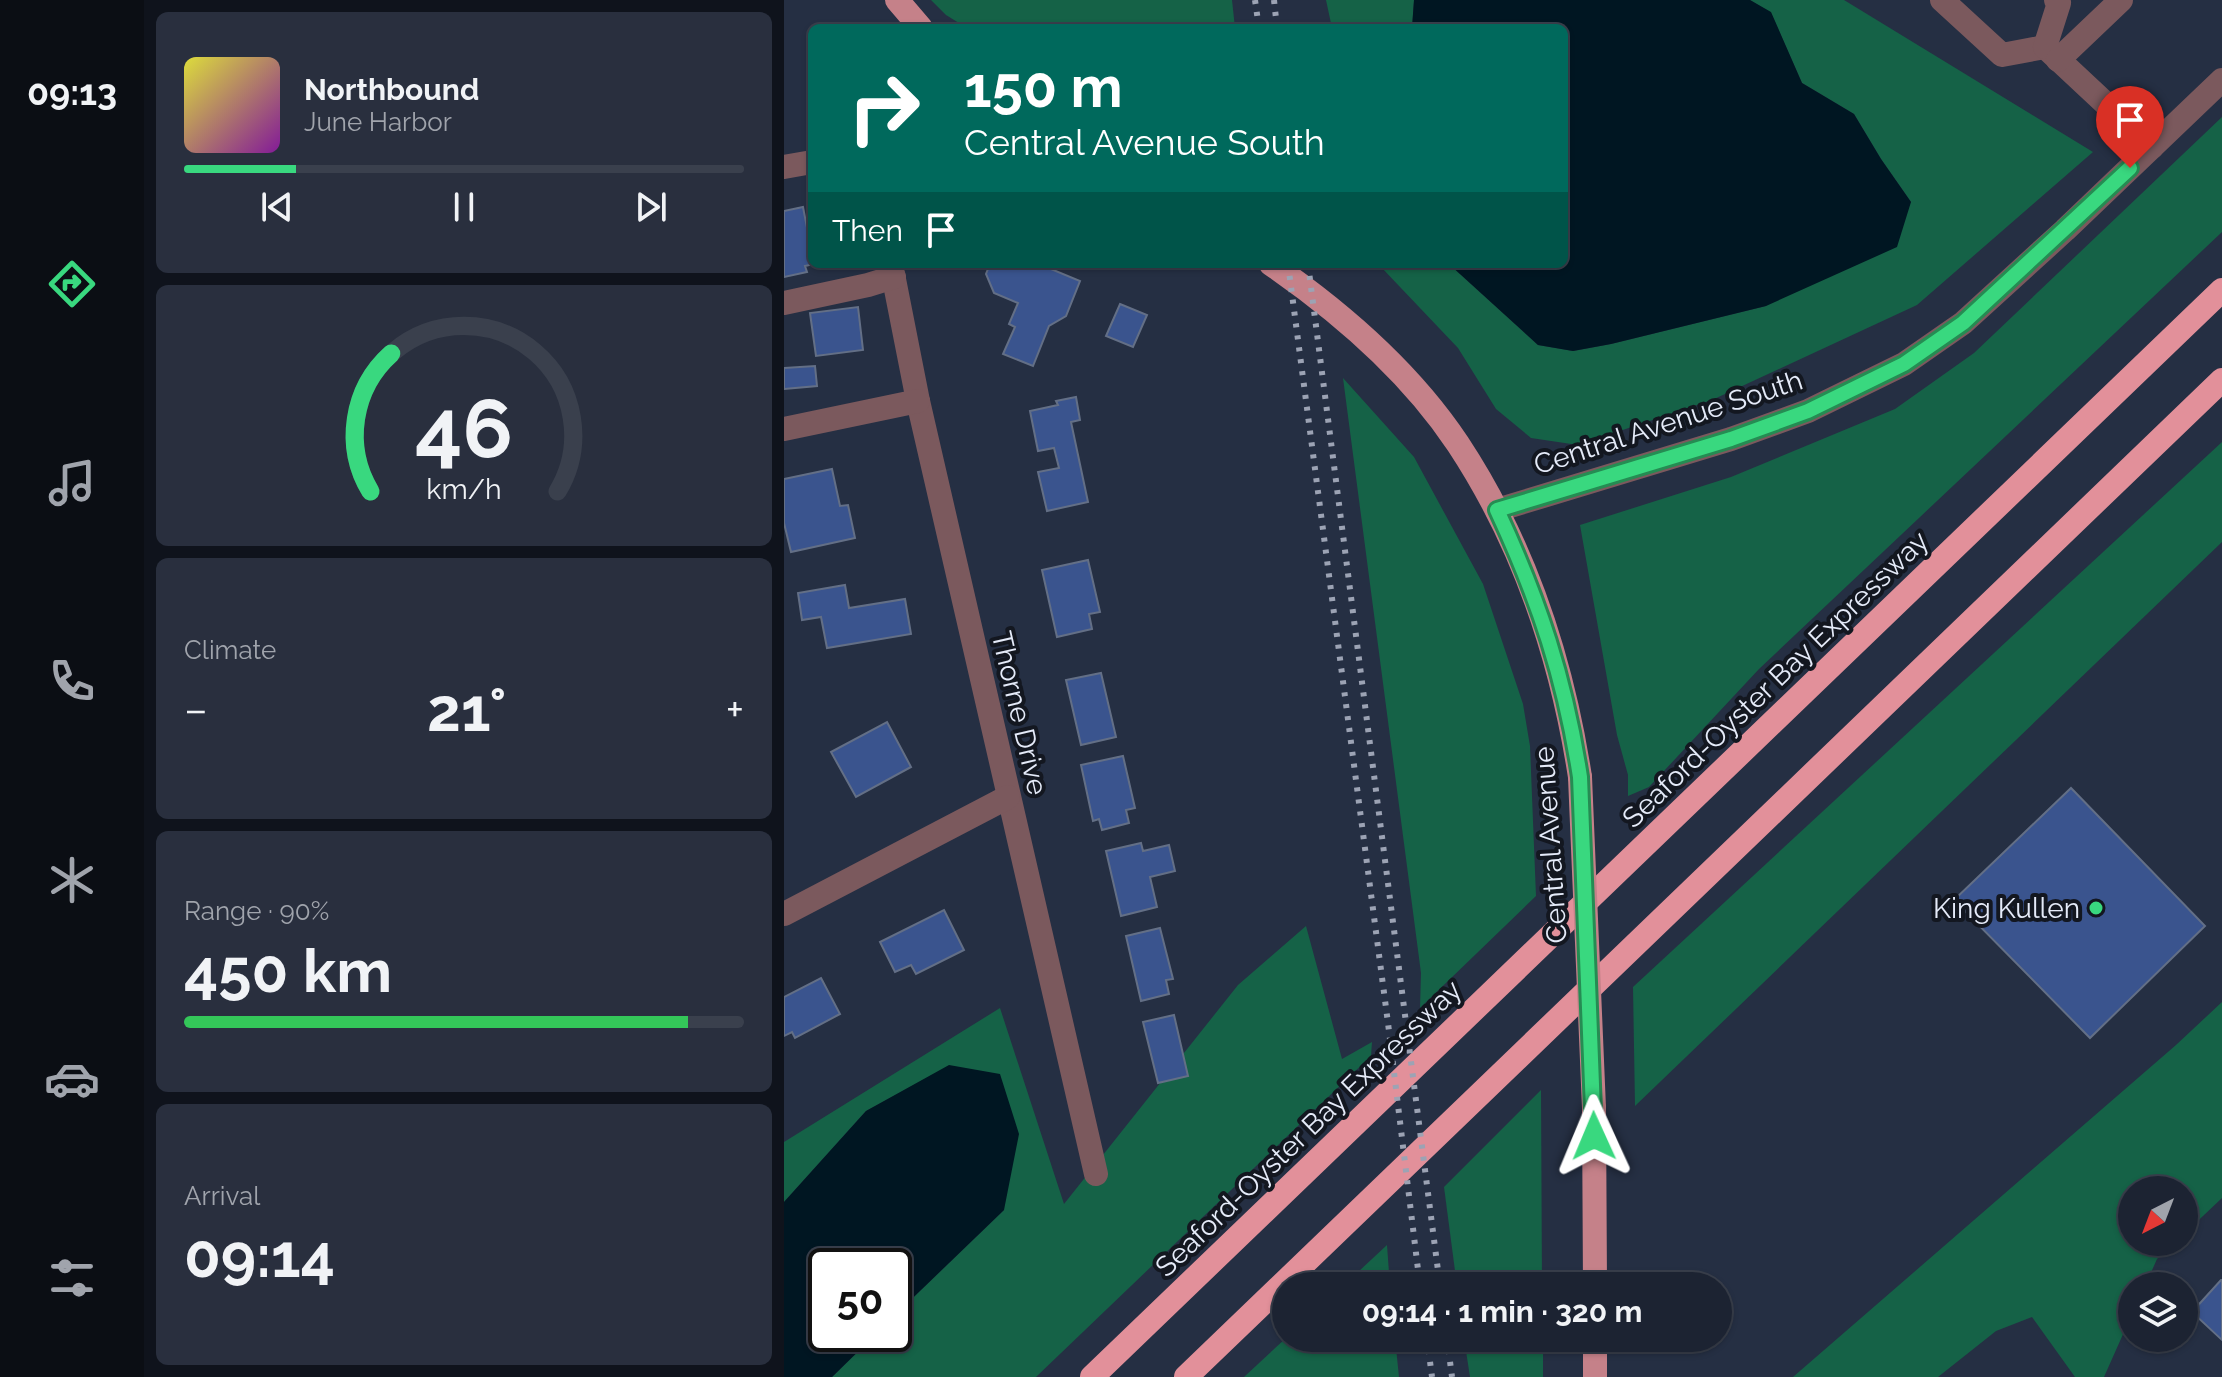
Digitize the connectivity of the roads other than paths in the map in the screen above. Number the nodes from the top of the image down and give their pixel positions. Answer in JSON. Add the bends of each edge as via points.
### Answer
{"nodes":[{"id":1,"x":897,"y":0,"type":"edge"},
{"id":2,"x":1942,"y":0,"type":"edge"},
{"id":3,"x":2056,"y":0,"type":"edge"},
{"id":4,"x":2121,"y":0,"type":"edge"},
{"id":5,"x":918,"y":24,"type":"edge"},
{"id":6,"x":2052,"y":53,"type":"junction"},
{"id":7,"x":2222,"y":80,"type":"edge"},
{"id":8,"x":2152,"y":147,"type":"junction"},
{"id":9,"x":808,"y":163,"type":"edge"},
{"id":10,"x":784,"y":167,"type":"edge"},
{"id":11,"x":1277,"y":268,"type":"edge"},
{"id":12,"x":893,"y":271,"type":"edge"},
{"id":13,"x":2222,"y":290,"type":"edge"},
{"id":14,"x":784,"y":303,"type":"edge"},
{"id":15,"x":2222,"y":380,"type":"edge"},
{"id":16,"x":918,"y":401,"type":"junction"},
{"id":17,"x":784,"y":429,"type":"edge"},
{"id":18,"x":1497,"y":510,"type":"junction"},
{"id":19,"x":1008,"y":797,"type":"junction"},
{"id":20,"x":784,"y":914,"type":"edge"},
{"id":21,"x":1096,"y":1174,"type":"dead end"},
{"id":22,"x":1595,"y":1272,"type":"edge"},
{"id":23,"x":1595,"y":1352,"type":"edge"},
{"id":24,"x":1092,"y":1377,"type":"edge"},
{"id":25,"x":1186,"y":1377,"type":"edge"},
{"id":26,"x":1595,"y":1377,"type":"edge"}],
"edges":[{"from":1,"to":5,"type":"main road"},
{"from":2,"to":6,"type":"street","via":[[2002,55]]},
{"from":3,"to":6,"type":"street"},
{"from":4,"to":6,"type":"street"},
{"from":6,"to":8,"type":"street"},
{"from":7,"to":8,"type":"street","name":"Central Avenue South"},
{"from":8,"to":18,"type":"street","name":"Central Avenue South","via":[[1963,323],[1904,364],[1808,411],[1731,439]]},
{"from":9,"to":10,"type":"street"},
{"from":11,"to":18,"type":"main road","name":"Central Avenue","via":[[1319,298],[1401,374],[1457,444]]},
{"from":12,"to":14,"type":"street","via":[[868,285]]},
{"from":12,"to":16,"type":"street","name":"Thorne Drive"},
{"from":13,"to":24,"type":"highway","name":"Seaford-Oyster Bay Expressway"},
{"from":15,"to":25,"type":"highway"},
{"from":16,"to":17,"type":"street"},
{"from":16,"to":19,"type":"street","name":"Thorne Drive"},
{"from":18,"to":22,"type":"main road","name":"Central Avenue","bridge":true,"via":[[1554,654],[1580,777],[1594,1108]]},
{"from":19,"to":20,"type":"street"},
{"from":19,"to":21,"type":"street","name":"Thorne Drive"},
{"from":23,"to":26,"type":"main road"}]}
